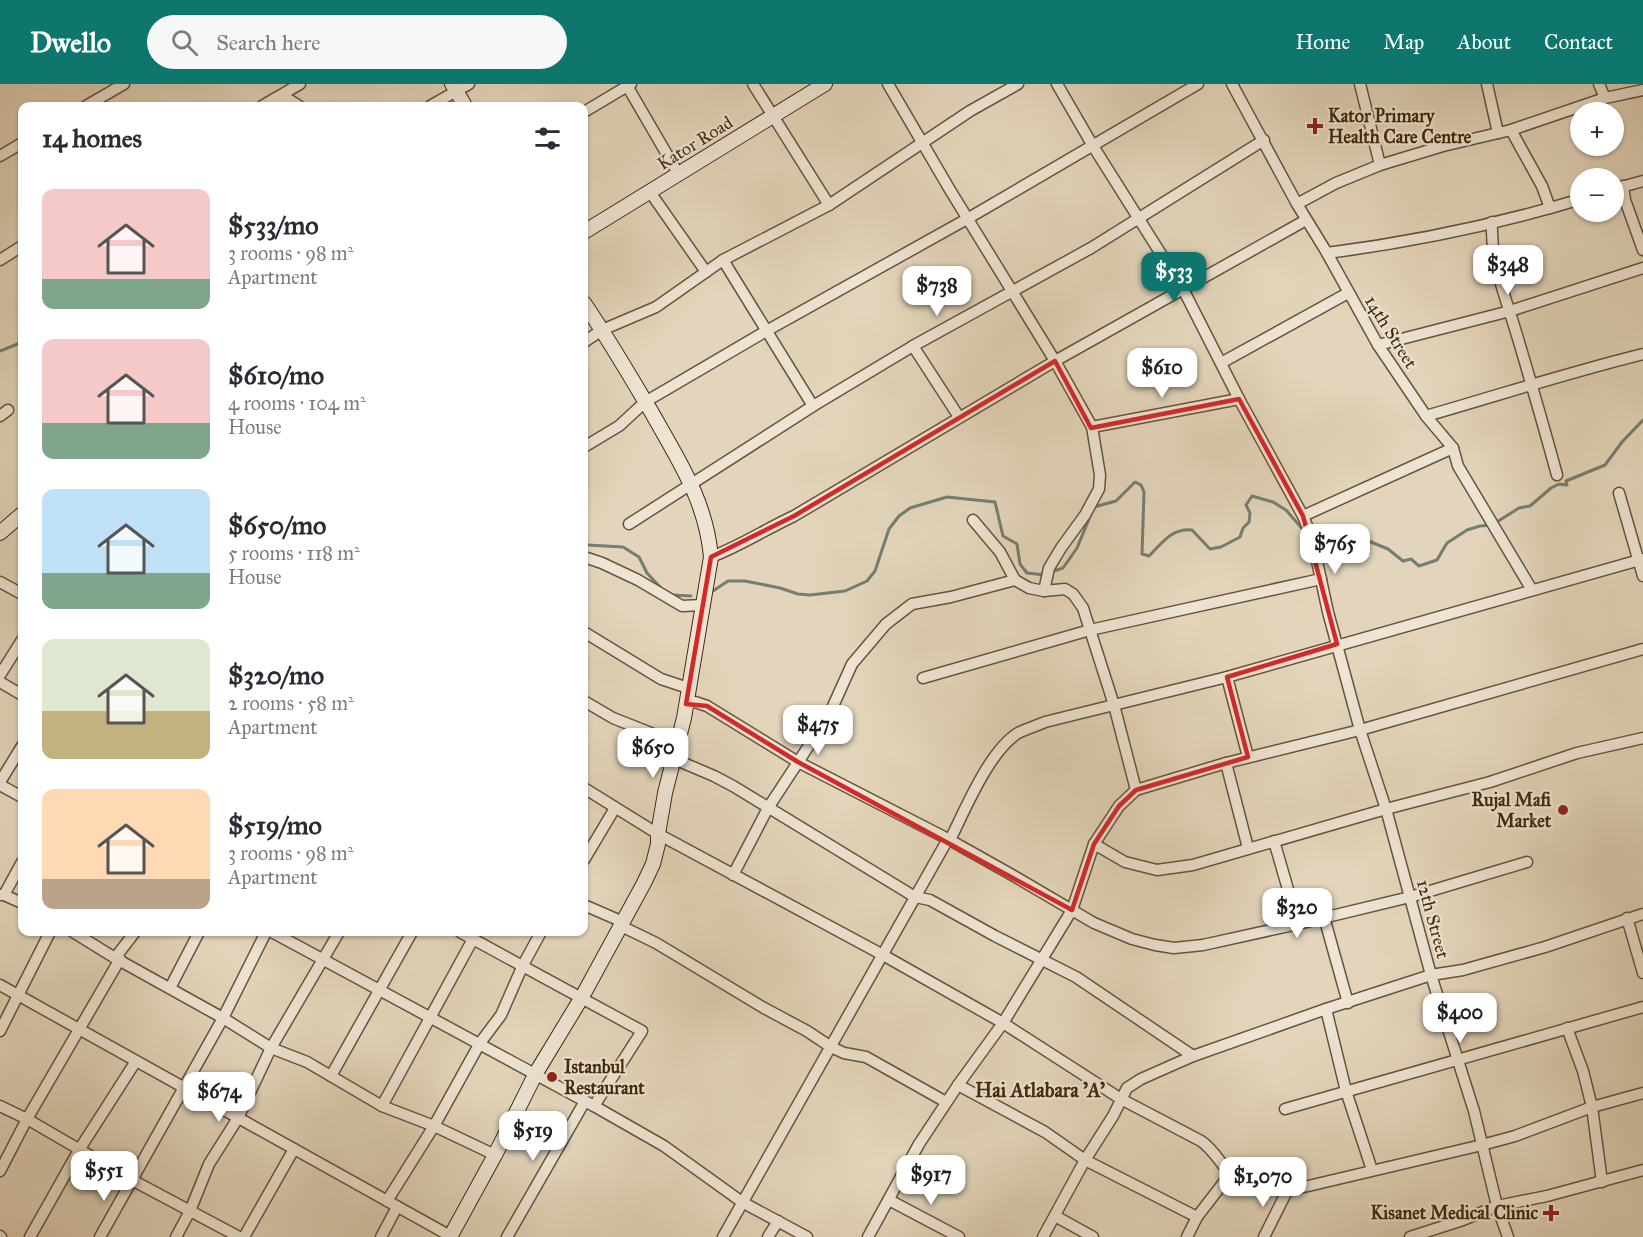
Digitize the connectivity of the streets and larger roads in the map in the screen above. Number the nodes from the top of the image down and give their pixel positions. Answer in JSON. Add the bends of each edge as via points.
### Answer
{"nodes":[{"id":1,"x":124,"y":84,"type":"edge"},
{"id":2,"x":300,"y":84,"type":"edge"},
{"id":3,"x":753,"y":84,"type":"edge"},
{"id":4,"x":825,"y":84,"type":"edge"},
{"id":5,"x":888,"y":84,"type":"edge"},
{"id":6,"x":1018,"y":84,"type":"edge"},
{"id":7,"x":1057,"y":84,"type":"edge"},
{"id":8,"x":1198,"y":84,"type":"edge"},
{"id":9,"x":1232,"y":84,"type":"edge"},
{"id":10,"x":1360,"y":84,"type":"edge"},
{"id":11,"x":1487,"y":84,"type":"edge"},
{"id":12,"x":1599,"y":84,"type":"edge"},
{"id":13,"x":628,"y":85,"type":"edge"},
{"id":14,"x":459,"y":86,"type":"edge"},
{"id":15,"x":1643,"y":90,"type":"edge"},
{"id":16,"x":276,"y":98,"type":"junction"},
{"id":17,"x":1605,"y":98,"type":"junction"},
{"id":18,"x":93,"y":102,"type":"edge"},
{"id":19,"x":269,"y":102,"type":"edge"},
{"id":20,"x":293,"y":102,"type":"edge"},
{"id":21,"x":300,"y":102,"type":"edge"},
{"id":22,"x":436,"y":102,"type":"edge"},
{"id":23,"x":464,"y":102,"type":"edge"},
{"id":24,"x":588,"y":110,"type":"edge"},
{"id":25,"x":772,"y":115,"type":"junction"},
{"id":26,"x":1511,"y":130,"type":"junction"},
{"id":27,"x":1498,"y":133,"type":"junction"},
{"id":28,"x":1264,"y":140,"type":"junction"},
{"id":29,"x":922,"y":143,"type":"junction"},
{"id":30,"x":18,"y":145,"type":"edge"},
{"id":31,"x":1093,"y":146,"type":"junction"},
{"id":32,"x":0,"y":156,"type":"edge"},
{"id":33,"x":1380,"y":165,"type":"junction"},
{"id":34,"x":679,"y":175,"type":"junction"},
{"id":35,"x":1643,"y":181,"type":"edge"},
{"id":36,"x":1624,"y":187,"type":"edge"},
{"id":37,"x":650,"y":192,"type":"junction"},
{"id":38,"x":1624,"y":198,"type":"edge"},
{"id":39,"x":1570,"y":202,"type":"edge"},
{"id":40,"x":1297,"y":204,"type":"junction"},
{"id":41,"x":829,"y":205,"type":"junction"},
{"id":42,"x":1550,"y":208,"type":"junction"},
{"id":43,"x":967,"y":219,"type":"junction"},
{"id":44,"x":1141,"y":219,"type":"junction"},
{"id":45,"x":1306,"y":220,"type":"junction"},
{"id":46,"x":1492,"y":222,"type":"junction"},
{"id":47,"x":588,"y":230,"type":"edge"},
{"id":48,"x":18,"y":249,"type":"edge"},
{"id":49,"x":1643,"y":250,"type":"edge"},
{"id":50,"x":1328,"y":253,"type":"junction"},
{"id":51,"x":0,"y":260,"type":"edge"},
{"id":52,"x":723,"y":260,"type":"junction"},
{"id":53,"x":1643,"y":268,"type":"edge"},
{"id":54,"x":706,"y":272,"type":"junction"},
{"id":55,"x":1183,"y":289,"type":"junction"},
{"id":56,"x":1013,"y":292,"type":"junction"},
{"id":57,"x":1348,"y":293,"type":"junction"},
{"id":58,"x":588,"y":309,"type":"edge"},
{"id":59,"x":1510,"y":311,"type":"junction"},
{"id":60,"x":602,"y":330,"type":"junction"},
{"id":61,"x":768,"y":330,"type":"junction"},
{"id":62,"x":588,"y":339,"type":"edge"},
{"id":63,"x":1378,"y":345,"type":"junction"},
{"id":64,"x":913,"y":346,"type":"junction"},
{"id":65,"x":1643,"y":354,"type":"edge"},
{"id":66,"x":1055,"y":361,"type":"junction"},
{"id":67,"x":1221,"y":363,"type":"junction"},
{"id":68,"x":1531,"y":386,"type":"junction"},
{"id":69,"x":1239,"y":399,"type":"junction"},
{"id":70,"x":645,"y":402,"type":"junction"},
{"id":71,"x":813,"y":406,"type":"junction"},
{"id":72,"x":1426,"y":416,"type":"junction"},
{"id":73,"x":959,"y":417,"type":"junction"},
{"id":74,"x":1092,"y":428,"type":"junction"},
{"id":75,"x":588,"y":445,"type":"edge"},
{"id":76,"x":1453,"y":448,"type":"junction"},
{"id":77,"x":1557,"y":475,"type":"dead end"},
{"id":78,"x":692,"y":483,"type":"junction"},
{"id":79,"x":1619,"y":493,"type":"dead end"},
{"id":80,"x":1303,"y":516,"type":"junction"},
{"id":81,"x":18,"y":517,"type":"edge"},
{"id":82,"x":973,"y":520,"type":"dead end"},
{"id":83,"x":628,"y":524,"type":"dead end"},
{"id":84,"x":0,"y":533,"type":"edge"},
{"id":85,"x":711,"y":557,"type":"junction"},
{"id":86,"x":588,"y":558,"type":"edge"},
{"id":87,"x":1641,"y":559,"type":"edge"},
{"id":88,"x":1643,"y":576,"type":"edge"},
{"id":89,"x":1321,"y":579,"type":"junction"},
{"id":90,"x":1015,"y":580,"type":"junction"},
{"id":91,"x":0,"y":582,"type":"edge"},
{"id":92,"x":1532,"y":590,"type":"junction"},
{"id":93,"x":1044,"y":591,"type":"junction"},
{"id":94,"x":18,"y":592,"type":"edge"},
{"id":95,"x":702,"y":605,"type":"junction"},
{"id":96,"x":1090,"y":630,"type":"junction"},
{"id":97,"x":588,"y":634,"type":"edge"},
{"id":98,"x":1337,"y":644,"type":"junction"},
{"id":99,"x":18,"y":646,"type":"edge"},
{"id":100,"x":1643,"y":649,"type":"edge"},
{"id":101,"x":0,"y":675,"type":"edge"},
{"id":102,"x":1227,"y":676,"type":"junction"},
{"id":103,"x":922,"y":678,"type":"dead end"},
{"id":104,"x":0,"y":682,"type":"edge"},
{"id":105,"x":688,"y":688,"type":"junction"},
{"id":106,"x":18,"y":692,"type":"edge"},
{"id":107,"x":588,"y":702,"type":"edge"},
{"id":108,"x":686,"y":704,"type":"junction"},
{"id":109,"x":1114,"y":705,"type":"junction"},
{"id":110,"x":1360,"y":730,"type":"junction"},
{"id":111,"x":1643,"y":738,"type":"edge"},
{"id":112,"x":676,"y":743,"type":"junction"},
{"id":113,"x":18,"y":753,"type":"edge"},
{"id":114,"x":1248,"y":758,"type":"junction"},
{"id":115,"x":674,"y":759,"type":"junction"},
{"id":116,"x":798,"y":762,"type":"junction"},
{"id":117,"x":1226,"y":763,"type":"junction"},
{"id":118,"x":0,"y":783,"type":"edge"},
{"id":119,"x":1136,"y":790,"type":"junction"},
{"id":120,"x":588,"y":791,"type":"edge"},
{"id":121,"x":18,"y":794,"type":"edge"},
{"id":122,"x":615,"y":808,"type":"junction"},
{"id":123,"x":768,"y":808,"type":"junction"},
{"id":124,"x":1386,"y":809,"type":"junction"},
{"id":125,"x":658,"y":834,"type":"junction"},
{"id":126,"x":948,"y":839,"type":"junction"},
{"id":127,"x":1274,"y":841,"type":"junction"},
{"id":128,"x":1094,"y":844,"type":"junction"},
{"id":129,"x":1248,"y":848,"type":"junction"},
{"id":130,"x":588,"y":853,"type":"edge"},
{"id":131,"x":1527,"y":862,"type":"dead end"},
{"id":132,"x":18,"y":869,"type":"edge"},
{"id":133,"x":733,"y":875,"type":"junction"},
{"id":134,"x":2,"y":895,"type":"edge"},
{"id":135,"x":915,"y":897,"type":"junction"},
{"id":136,"x":1410,"y":897,"type":"junction"},
{"id":137,"x":18,"y":901,"type":"edge"},
{"id":138,"x":588,"y":906,"type":"edge"},
{"id":139,"x":1072,"y":910,"type":"junction"},
{"id":140,"x":1643,"y":914,"type":"edge"},
{"id":141,"x":1324,"y":917,"type":"junction"},
{"id":142,"x":1627,"y":918,"type":"junction"},
{"id":143,"x":622,"y":924,"type":"junction"},
{"id":144,"x":1298,"y":924,"type":"junction"},
{"id":145,"x":48,"y":936,"type":"edge"},
{"id":146,"x":80,"y":936,"type":"edge"},
{"id":147,"x":132,"y":936,"type":"edge"},
{"id":148,"x":197,"y":936,"type":"edge"},
{"id":149,"x":264,"y":936,"type":"edge"},
{"id":150,"x":280,"y":936,"type":"edge"},
{"id":151,"x":336,"y":936,"type":"edge"},
{"id":152,"x":410,"y":936,"type":"edge"},
{"id":153,"x":467,"y":936,"type":"edge"},
{"id":154,"x":539,"y":936,"type":"edge"},
{"id":155,"x":473,"y":939,"type":"junction"},
{"id":156,"x":883,"y":955,"type":"junction"},
{"id":157,"x":322,"y":958,"type":"junction"},
{"id":158,"x":117,"y":959,"type":"junction"},
{"id":159,"x":1042,"y":959,"type":"junction"},
{"id":160,"x":523,"y":965,"type":"junction"},
{"id":161,"x":1643,"y":973,"type":"edge"},
{"id":162,"x":1431,"y":975,"type":"junction"},
{"id":163,"x":0,"y":985,"type":"edge"},
{"id":164,"x":170,"y":988,"type":"junction"},
{"id":165,"x":380,"y":989,"type":"junction"},
{"id":166,"x":19,"y":995,"type":"junction"},
{"id":167,"x":582,"y":997,"type":"junction"},
{"id":168,"x":1348,"y":1003,"type":"junction"},
{"id":169,"x":1643,"y":1007,"type":"edge"},
{"id":170,"x":1326,"y":1009,"type":"junction"},
{"id":171,"x":430,"y":1016,"type":"junction"},
{"id":172,"x":223,"y":1018,"type":"junction"},
{"id":173,"x":1003,"y":1023,"type":"junction"},
{"id":174,"x":1567,"y":1028,"type":"junction"},
{"id":175,"x":79,"y":1029,"type":"junction"},
{"id":176,"x":0,"y":1031,"type":"edge"},
{"id":177,"x":480,"y":1043,"type":"junction"},
{"id":178,"x":831,"y":1047,"type":"junction"},
{"id":179,"x":272,"y":1048,"type":"junction"},
{"id":180,"x":1193,"y":1056,"type":"junction"},
{"id":181,"x":1457,"y":1060,"type":"junction"},
{"id":182,"x":136,"y":1061,"type":"junction"},
{"id":183,"x":536,"y":1073,"type":"junction"},
{"id":184,"x":331,"y":1076,"type":"junction"},
{"id":185,"x":958,"y":1085,"type":"junction"},
{"id":186,"x":184,"y":1088,"type":"junction"},
{"id":187,"x":1346,"y":1091,"type":"junction"},
{"id":188,"x":1643,"y":1093,"type":"edge"},
{"id":189,"x":1121,"y":1099,"type":"junction"},
{"id":190,"x":946,"y":1102,"type":"junction"},
{"id":191,"x":590,"y":1104,"type":"junction"},
{"id":192,"x":0,"y":1106,"type":"edge"},
{"id":193,"x":382,"y":1106,"type":"junction"},
{"id":194,"x":1592,"y":1107,"type":"junction"},
{"id":195,"x":1285,"y":1109,"type":"dead end"},
{"id":196,"x":238,"y":1118,"type":"junction"},
{"id":197,"x":27,"y":1119,"type":"junction"},
{"id":198,"x":434,"y":1126,"type":"junction"},
{"id":199,"x":1482,"y":1145,"type":"junction"},
{"id":200,"x":294,"y":1149,"type":"junction"},
{"id":201,"x":79,"y":1150,"type":"junction"},
{"id":202,"x":495,"y":1155,"type":"junction"},
{"id":203,"x":1085,"y":1160,"type":"junction"},
{"id":204,"x":1372,"y":1170,"type":"junction"},
{"id":205,"x":1643,"y":1170,"type":"edge"},
{"id":206,"x":0,"y":1171,"type":"edge"},
{"id":207,"x":1231,"y":1173,"type":"junction"},
{"id":208,"x":132,"y":1180,"type":"junction"},
{"id":209,"x":1602,"y":1182,"type":"junction"},
{"id":210,"x":1287,"y":1191,"type":"junction"},
{"id":211,"x":889,"y":1200,"type":"junction"},
{"id":212,"x":742,"y":1202,"type":"junction"},
{"id":213,"x":392,"y":1204,"type":"junction"},
{"id":214,"x":1497,"y":1206,"type":"junction"},
{"id":215,"x":190,"y":1211,"type":"junction"},
{"id":216,"x":1055,"y":1216,"type":"junction"},
{"id":217,"x":1197,"y":1217,"type":"junction"},
{"id":218,"x":778,"y":1221,"type":"junction"},
{"id":219,"x":30,"y":1237,"type":"edge"},
{"id":220,"x":100,"y":1237,"type":"edge"},
{"id":221,"x":176,"y":1237,"type":"edge"},
{"id":222,"x":242,"y":1237,"type":"edge"},
{"id":223,"x":381,"y":1237,"type":"edge"},
{"id":224,"x":451,"y":1237,"type":"edge"},
{"id":225,"x":507,"y":1237,"type":"edge"},
{"id":226,"x":723,"y":1237,"type":"edge"},
{"id":227,"x":768,"y":1237,"type":"edge"},
{"id":228,"x":807,"y":1237,"type":"edge"},
{"id":229,"x":868,"y":1237,"type":"edge"},
{"id":230,"x":959,"y":1237,"type":"edge"},
{"id":231,"x":1043,"y":1237,"type":"edge"},
{"id":232,"x":1093,"y":1237,"type":"edge"},
{"id":233,"x":1187,"y":1237,"type":"edge"},
{"id":234,"x":1264,"y":1237,"type":"edge"},
{"id":235,"x":1410,"y":1237,"type":"edge"},
{"id":236,"x":1508,"y":1237,"type":"edge"}],
"edges":[{"from":1,"to":18,"type":"street"},
{"from":2,"to":16,"type":"street"},
{"from":2,"to":21,"type":"street","via":[[303,97]]},
{"from":3,"to":25,"type":"street"},
{"from":4,"to":25,"type":"street","name":"Kator Road"},
{"from":5,"to":29,"type":"street"},
{"from":6,"to":29,"type":"street"},
{"from":7,"to":31,"type":"street","name":"12th Street"},
{"from":8,"to":31,"type":"street"},
{"from":9,"to":28,"type":"street","name":"14th Street"},
{"from":10,"to":33,"type":"street"},
{"from":11,"to":27,"type":"street"},
{"from":12,"to":17,"type":"street"},
{"from":13,"to":24,"type":"street"},
{"from":13,"to":34,"type":"street"},
{"from":14,"to":22,"type":"street"},
{"from":14,"to":23,"type":"street"},
{"from":15,"to":17,"type":"street"},
{"from":16,"to":19,"type":"street"},
{"from":16,"to":20,"type":"street"},
{"from":17,"to":26,"type":"street"},
{"from":25,"to":34,"type":"street","name":"Kator Road"},
{"from":25,"to":41,"type":"street"},
{"from":26,"to":27,"type":"street"},
{"from":26,"to":42,"type":"street"},
{"from":27,"to":33,"type":"street"},
{"from":28,"to":40,"type":"street","name":"14th Street"},
{"from":28,"to":44,"type":"street"},
{"from":29,"to":41,"type":"street"},
{"from":29,"to":43,"type":"street"},
{"from":30,"to":32,"type":"street"},
{"from":31,"to":43,"type":"street"},
{"from":31,"to":44,"type":"street","name":"12th Street"},
{"from":33,"to":40,"type":"street"},
{"from":34,"to":37,"type":"street","name":"Kator Road"},
{"from":35,"to":36,"type":"street"},
{"from":37,"to":47,"type":"street","name":"Kator Road"},
{"from":37,"to":54,"type":"street"},
{"from":38,"to":49,"type":"street"},
{"from":39,"to":42,"type":"street"},
{"from":40,"to":45,"type":"street","name":"14th Street"},
{"from":41,"to":52,"type":"street"},
{"from":42,"to":46,"type":"street"},
{"from":43,"to":56,"type":"street"},
{"from":43,"to":61,"type":"street"},
{"from":44,"to":55,"type":"street","name":"12th Street"},
{"from":44,"to":56,"type":"street"},
{"from":45,"to":50,"type":"street","name":"14th Street"},
{"from":45,"to":55,"type":"street"},
{"from":46,"to":50,"type":"street"},
{"from":46,"to":59,"type":"street","via":[[1495,258]]},
{"from":48,"to":51,"type":"street"},
{"from":50,"to":57,"type":"street","name":"14th Street"},
{"from":52,"to":54,"type":"street"},
{"from":52,"to":61,"type":"street"},
{"from":53,"to":59,"type":"street"},
{"from":54,"to":60,"type":"street","via":[[656,307]]},
{"from":55,"to":66,"type":"street"},
{"from":55,"to":67,"type":"street","name":"12th Street"},
{"from":56,"to":64,"type":"street"},
{"from":56,"to":66,"type":"street"},
{"from":57,"to":63,"type":"street","name":"14th Street"},
{"from":57,"to":67,"type":"street"},
{"from":58,"to":60,"type":"street"},
{"from":59,"to":63,"type":"street"},
{"from":59,"to":68,"type":"street"},
{"from":60,"to":62,"type":"street"},
{"from":60,"to":70,"type":"street"},
{"from":61,"to":70,"type":"street"},
{"from":61,"to":71,"type":"street"},
{"from":63,"to":72,"type":"street","name":"14th Street"},
{"from":64,"to":71,"type":"street"},
{"from":64,"to":73,"type":"street"},
{"from":65,"to":68,"type":"street"},
{"from":66,"to":73,"type":"street"},
{"from":66,"to":74,"type":"street"},
{"from":67,"to":69,"type":"street","name":"12th Street"},
{"from":68,"to":72,"type":"street"},
{"from":68,"to":77,"type":"street"},
{"from":69,"to":74,"type":"street"},
{"from":69,"to":80,"type":"street","name":"12th Street"},
{"from":70,"to":75,"type":"street","via":[[619,426]]},
{"from":70,"to":78,"type":"street"},
{"from":71,"to":78,"type":"street"},
{"from":72,"to":76,"type":"street","name":"14th Street"},
{"from":73,"to":85,"type":"street","via":[[794,516]]},
{"from":74,"to":93,"type":"street","via":[[1099,489],[1049,568]]},
{"from":76,"to":80,"type":"street"},
{"from":76,"to":92,"type":"street","name":"14th Street","via":[[1458,466]]},
{"from":78,"to":83,"type":"street"},
{"from":78,"to":85,"type":"street","via":[[709,533]]},
{"from":79,"to":87,"type":"street"},
{"from":80,"to":89,"type":"street","name":"12th Street"},
{"from":81,"to":84,"type":"street"},
{"from":82,"to":90,"type":"street","via":[[1000,552]]},
{"from":85,"to":95,"type":"street"},
{"from":86,"to":95,"type":"street","via":[[638,580],[682,606]]},
{"from":87,"to":88,"type":"street"},
{"from":87,"to":92,"type":"street"},
{"from":89,"to":96,"type":"street"},
{"from":89,"to":98,"type":"street","name":"12th Street"},
{"from":90,"to":93,"type":"street"},
{"from":90,"to":116,"type":"street","via":[[912,604],[886,624],[852,664],[829,715]]},
{"from":91,"to":94,"type":"street"},
{"from":92,"to":98,"type":"street"},
{"from":93,"to":96,"type":"street","via":[[1065,589],[1073,594],[1083,608]]},
{"from":95,"to":105,"type":"street"},
{"from":96,"to":103,"type":"street"},
{"from":96,"to":109,"type":"street"},
{"from":97,"to":105,"type":"street","via":[[661,679]]},
{"from":98,"to":102,"type":"street"},
{"from":98,"to":110,"type":"street","name":"12th Street"},
{"from":99,"to":101,"type":"street"},
{"from":100,"to":110,"type":"street"},
{"from":102,"to":109,"type":"street"},
{"from":102,"to":114,"type":"street"},
{"from":104,"to":106,"type":"street"},
{"from":105,"to":108,"type":"street"},
{"from":107,"to":112,"type":"street","via":[[613,718]]},
{"from":108,"to":112,"type":"street"},
{"from":108,"to":116,"type":"street","via":[[707,706]]},
{"from":109,"to":119,"type":"street"},
{"from":109,"to":126,"type":"street","via":[[1045,722],[1017,734],[977,783]]},
{"from":110,"to":114,"type":"street"},
{"from":110,"to":124,"type":"street","name":"12th Street"},
{"from":111,"to":124,"type":"street","via":[[1577,753],[1490,783]]},
{"from":112,"to":115,"type":"street"},
{"from":113,"to":118,"type":"street"},
{"from":114,"to":117,"type":"street"},
{"from":115,"to":123,"type":"street","via":[[714,776]]},
{"from":115,"to":125,"type":"street"},
{"from":116,"to":123,"type":"street"},
{"from":116,"to":126,"type":"street"},
{"from":117,"to":119,"type":"street"},
{"from":117,"to":129,"type":"street"},
{"from":118,"to":121,"type":"street"},
{"from":119,"to":128,"type":"street","via":[[1119,806]]},
{"from":120,"to":122,"type":"street"},
{"from":122,"to":125,"type":"street"},
{"from":122,"to":130,"type":"street"},
{"from":123,"to":133,"type":"street"},
{"from":123,"to":135,"type":"street"},
{"from":124,"to":127,"type":"street"},
{"from":124,"to":136,"type":"street","name":"12th Street"},
{"from":125,"to":133,"type":"street"},
{"from":125,"to":143,"type":"street","via":[[653,864]]},
{"from":126,"to":135,"type":"street"},
{"from":126,"to":139,"type":"street"},
{"from":127,"to":129,"type":"street"},
{"from":127,"to":144,"type":"street"},
{"from":128,"to":129,"type":"street","via":[[1125,862],[1157,870],[1192,865]]},
{"from":128,"to":139,"type":"street"},
{"from":131,"to":136,"type":"street"},
{"from":132,"to":134,"type":"street"},
{"from":133,"to":156,"type":"street"},
{"from":134,"to":137,"type":"street"},
{"from":135,"to":156,"type":"street"},
{"from":135,"to":159,"type":"street","via":[[930,900]]},
{"from":136,"to":141,"type":"street"},
{"from":136,"to":162,"type":"street","name":"12th Street"},
{"from":138,"to":143,"type":"street"},
{"from":139,"to":144,"type":"street","via":[[1132,939],[1174,948]]},
{"from":139,"to":159,"type":"street"},
{"from":140,"to":142,"type":"street"},
{"from":141,"to":144,"type":"street"},
{"from":141,"to":168,"type":"street"},
{"from":142,"to":161,"type":"street"},
{"from":142,"to":162,"type":"street","via":[[1463,970]]},
{"from":143,"to":167,"type":"street"},
{"from":143,"to":178,"type":"street"},
{"from":145,"to":166,"type":"street"},
{"from":146,"to":158,"type":"street"},
{"from":147,"to":158,"type":"street"},
{"from":148,"to":164,"type":"street"},
{"from":149,"to":172,"type":"street"},
{"from":150,"to":157,"type":"street"},
{"from":151,"to":157,"type":"street"},
{"from":152,"to":165,"type":"street"},
{"from":153,"to":155,"type":"street"},
{"from":154,"to":160,"type":"street"},
{"from":155,"to":160,"type":"street"},
{"from":155,"to":171,"type":"street"},
{"from":156,"to":173,"type":"street"},
{"from":156,"to":178,"type":"street"},
{"from":157,"to":165,"type":"street"},
{"from":157,"to":179,"type":"street"},
{"from":158,"to":164,"type":"street"},
{"from":158,"to":175,"type":"street"},
{"from":159,"to":173,"type":"street"},
{"from":159,"to":180,"type":"street","via":[[1077,977]]},
{"from":160,"to":167,"type":"street"},
{"from":160,"to":177,"type":"street","via":[[501,1015]]},
{"from":162,"to":168,"type":"street"},
{"from":162,"to":181,"type":"street","name":"12th Street"},
{"from":163,"to":166,"type":"street"},
{"from":164,"to":172,"type":"street"},
{"from":165,"to":171,"type":"street"},
{"from":165,"to":184,"type":"street"},
{"from":166,"to":175,"type":"street"},
{"from":166,"to":176,"type":"street"},
{"from":167,"to":183,"type":"street"},
{"from":167,"to":191,"type":"street","via":[[642,1031]]},
{"from":168,"to":170,"type":"street"},
{"from":169,"to":174,"type":"street"},
{"from":170,"to":180,"type":"street"},
{"from":170,"to":187,"type":"street"},
{"from":171,"to":177,"type":"street"},
{"from":171,"to":193,"type":"street"},
{"from":172,"to":179,"type":"street"},
{"from":172,"to":186,"type":"street"},
{"from":173,"to":185,"type":"street"},
{"from":173,"to":189,"type":"street"},
{"from":174,"to":181,"type":"street"},
{"from":174,"to":194,"type":"street"},
{"from":175,"to":182,"type":"street"},
{"from":175,"to":197,"type":"street"},
{"from":177,"to":183,"type":"street"},
{"from":177,"to":198,"type":"street"},
{"from":178,"to":190,"type":"street","via":[[866,1058]]},
{"from":178,"to":212,"type":"street"},
{"from":179,"to":184,"type":"street"},
{"from":179,"to":196,"type":"street"},
{"from":180,"to":189,"type":"street","via":[[1141,1079],[1126,1088]]},
{"from":181,"to":187,"type":"street"},
{"from":181,"to":199,"type":"street","name":"12th Street"},
{"from":182,"to":186,"type":"street"},
{"from":182,"to":201,"type":"street"},
{"from":183,"to":191,"type":"street"},
{"from":183,"to":202,"type":"street"},
{"from":184,"to":193,"type":"street"},
{"from":185,"to":190,"type":"street"},
{"from":185,"to":203,"type":"street","via":[[1044,1132]]},
{"from":186,"to":196,"type":"street"},
{"from":186,"to":208,"type":"street"},
{"from":187,"to":195,"type":"street"},
{"from":187,"to":204,"type":"street"},
{"from":188,"to":194,"type":"street"},
{"from":189,"to":203,"type":"street"},
{"from":189,"to":207,"type":"street","via":[[1201,1140]]},
{"from":190,"to":211,"type":"street"},
{"from":191,"to":212,"type":"street","via":[[664,1146]]},
{"from":191,"to":225,"type":"street"},
{"from":192,"to":197,"type":"street"},
{"from":193,"to":198,"type":"street"},
{"from":194,"to":199,"type":"street"},
{"from":194,"to":209,"type":"street"},
{"from":196,"to":200,"type":"street"},
{"from":196,"to":215,"type":"street","via":[[209,1164]]},
{"from":197,"to":201,"type":"street"},
{"from":197,"to":206,"type":"street"},
{"from":198,"to":202,"type":"street"},
{"from":198,"to":213,"type":"street"},
{"from":199,"to":204,"type":"street"},
{"from":199,"to":214,"type":"street","name":"12th Street"},
{"from":200,"to":213,"type":"street"},
{"from":200,"to":222,"type":"street"},
{"from":201,"to":208,"type":"street"},
{"from":201,"to":219,"type":"street"},
{"from":202,"to":224,"type":"street"},
{"from":203,"to":216,"type":"street"},
{"from":203,"to":217,"type":"street"},
{"from":204,"to":210,"type":"street"},
{"from":205,"to":209,"type":"street"},
{"from":207,"to":210,"type":"street","via":[[1265,1190]]},
{"from":207,"to":217,"type":"street"},
{"from":208,"to":215,"type":"street"},
{"from":208,"to":220,"type":"street"},
{"from":209,"to":214,"type":"street"},
{"from":210,"to":234,"type":"street"},
{"from":211,"to":229,"type":"street"},
{"from":211,"to":230,"type":"street"},
{"from":212,"to":218,"type":"street"},
{"from":212,"to":226,"type":"street"},
{"from":213,"to":223,"type":"street"},
{"from":213,"to":224,"type":"street"},
{"from":214,"to":235,"type":"street"},
{"from":214,"to":236,"type":"street","name":"12th Street"},
{"from":215,"to":221,"type":"street"},
{"from":215,"to":222,"type":"street"},
{"from":216,"to":231,"type":"street"},
{"from":216,"to":232,"type":"street"},
{"from":217,"to":233,"type":"street"},
{"from":218,"to":227,"type":"street"},
{"from":218,"to":228,"type":"street"}]}
